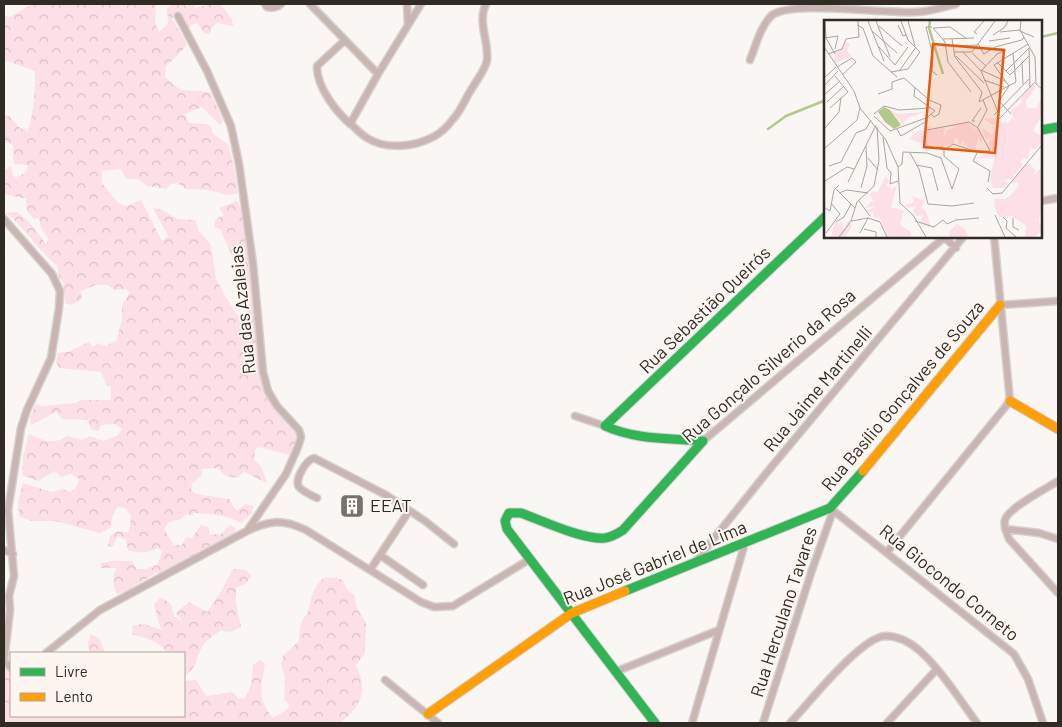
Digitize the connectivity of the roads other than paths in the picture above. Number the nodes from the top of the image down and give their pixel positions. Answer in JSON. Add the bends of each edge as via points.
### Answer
{"nodes":[{"id":1,"x":265,"y":4,"type":"edge"},
{"id":2,"x":281,"y":4,"type":"edge"},
{"id":3,"x":310,"y":4,"type":"edge"},
{"id":4,"x":407,"y":4,"type":"edge"},
{"id":5,"x":421,"y":4,"type":"edge"},
{"id":6,"x":486,"y":4,"type":"edge"},
{"id":7,"x":956,"y":4,"type":"edge"},
{"id":8,"x":178,"y":16,"type":"dead end"},
{"id":9,"x":408,"y":26,"type":"junction"},
{"id":10,"x":344,"y":41,"type":"junction"},
{"id":11,"x":750,"y":60,"type":"dead end"},
{"id":12,"x":378,"y":74,"type":"junction"},
{"id":13,"x":350,"y":124,"type":"junction"},
{"id":14,"x":1058,"y":127,"type":"edge"},
{"id":15,"x":1042,"y":130,"type":"edge"},
{"id":16,"x":1058,"y":198,"type":"edge"},
{"id":17,"x":1042,"y":201,"type":"edge"},
{"id":18,"x":824,"y":218,"type":"edge"},
{"id":19,"x":4,"y":219,"type":"edge"},
{"id":20,"x":944,"y":238,"type":"edge"},
{"id":21,"x":946,"y":238,"type":"edge"},
{"id":22,"x":963,"y":238,"type":"edge"},
{"id":23,"x":994,"y":238,"type":"edge"},
{"id":24,"x":956,"y":248,"type":"junction"},
{"id":25,"x":1058,"y":301,"type":"edge"},
{"id":26,"x":1000,"y":305,"type":"junction"},
{"id":27,"x":1010,"y":401,"type":"junction"},
{"id":28,"x":575,"y":416,"type":"dead end"},
{"id":29,"x":605,"y":426,"type":"junction"},
{"id":30,"x":1058,"y":429,"type":"edge"},
{"id":31,"x":704,"y":441,"type":"junction"},
{"id":32,"x":1058,"y":481,"type":"edge"},
{"id":33,"x":317,"y":498,"type":"dead end"},
{"id":34,"x":832,"y":510,"type":"junction"},
{"id":35,"x":409,"y":511,"type":"junction"},
{"id":36,"x":1005,"y":529,"type":"junction"},
{"id":37,"x":247,"y":531,"type":"junction"},
{"id":38,"x":1058,"y":539,"type":"edge"},
{"id":39,"x":745,"y":543,"type":"junction"},
{"id":40,"x":454,"y":544,"type":"dead end"},
{"id":41,"x":4,"y":550,"type":"edge"},
{"id":42,"x":887,"y":552,"type":"junction"},
{"id":43,"x":13,"y":554,"type":"junction"},
{"id":44,"x":380,"y":555,"type":"junction"},
{"id":45,"x":530,"y":559,"type":"junction"},
{"id":46,"x":695,"y":562,"type":"junction"},
{"id":47,"x":370,"y":570,"type":"junction"},
{"id":48,"x":423,"y":585,"type":"dead end"},
{"id":49,"x":1058,"y":593,"type":"edge"},
{"id":50,"x":572,"y":613,"type":"junction"},
{"id":51,"x":719,"y":630,"type":"junction"},
{"id":52,"x":47,"y":652,"type":"edge"},
{"id":53,"x":10,"y":667,"type":"edge"},
{"id":54,"x":937,"y":669,"type":"junction"},
{"id":55,"x":615,"y":672,"type":"junction"},
{"id":56,"x":385,"y":680,"type":"dead end"},
{"id":57,"x":428,"y":714,"type":"junction"},
{"id":58,"x":766,"y":716,"type":"junction"},
{"id":59,"x":438,"y":723,"type":"edge"},
{"id":60,"x":655,"y":723,"type":"edge"},
{"id":61,"x":692,"y":723,"type":"edge"},
{"id":62,"x":764,"y":723,"type":"edge"},
{"id":63,"x":768,"y":723,"type":"edge"},
{"id":64,"x":790,"y":723,"type":"edge"},
{"id":65,"x":887,"y":723,"type":"edge"},
{"id":66,"x":977,"y":723,"type":"edge"},
{"id":67,"x":1043,"y":723,"type":"edge"}],
"edges":[{"from":1,"to":2,"type":"street","via":[[272,8]]},
{"from":3,"to":10,"type":"street"},
{"from":4,"to":9,"type":"street"},
{"from":5,"to":9,"type":"street"},
{"from":6,"to":13,"type":"street","via":[[483,21],[487,62],[455,118],[443,130],[433,137],[404,146],[384,145],[368,139]]},
{"from":7,"to":11,"type":"street","via":[[915,12],[798,5],[783,8],[772,15],[762,28]]},
{"from":8,"to":37,"type":"street","name":"Rua das Azaleias","via":[[231,126],[254,264],[263,372],[268,391],[301,437],[286,474]]},
{"from":9,"to":12,"type":"street"},
{"from":10,"to":12,"type":"street"},
{"from":10,"to":13,"type":"street","via":[[316,66],[316,74],[329,100]]},
{"from":12,"to":13,"type":"street"},
{"from":14,"to":15,"type":"street"},
{"from":16,"to":17,"type":"street"},
{"from":18,"to":29,"type":"street","name":"Rua Sebastião Queirós"},
{"from":19,"to":43,"type":"street","via":[[52,274],[60,291],[51,358],[22,428],[8,510]]},
{"from":20,"to":31,"type":"street","name":"Rua Gonçalo Silverio da Rosa"},
{"from":21,"to":24,"type":"street"},
{"from":22,"to":24,"type":"street","name":"Rua Jaime Martinelli"},
{"from":23,"to":26,"type":"street"},
{"from":24,"to":46,"type":"street","name":"Rua Jaime Martinelli"},
{"from":25,"to":26,"type":"street"},
{"from":26,"to":27,"type":"street"},
{"from":26,"to":34,"type":"street","name":"Rua Basílio Gonçalves de Souza"},
{"from":27,"to":30,"type":"street"},
{"from":27,"to":42,"type":"street"},
{"from":28,"to":29,"type":"street"},
{"from":29,"to":31,"type":"street","via":[[614,432],[646,437]]},
{"from":31,"to":45,"type":"street","name":"Rua Gonçalo Silverio da Rosa","via":[[616,535],[591,538],[521,513],[509,513],[505,522],[508,530]]},
{"from":32,"to":36,"type":"street","via":[[1010,513],[1005,520]]},
{"from":33,"to":35,"type":"street","via":[[302,490],[297,481],[307,461],[314,458]]},
{"from":34,"to":39,"type":"street","name":"Rua José Gabriel de Lima"},
{"from":34,"to":42,"type":"street","name":"Rua Giocondo Corneto"},
{"from":34,"to":58,"type":"street","name":"Rua Herculano Tavares"},
{"from":35,"to":40,"type":"street"},
{"from":35,"to":44,"type":"street"},
{"from":36,"to":38,"type":"street"},
{"from":36,"to":49,"type":"street","via":[[1014,547]]},
{"from":37,"to":47,"type":"street","via":[[270,522],[291,523]]},
{"from":37,"to":52,"type":"street","name":"Rua das Azaleias","via":[[100,610]]},
{"from":39,"to":46,"type":"street","name":"Rua José Gabriel de Lima"},
{"from":39,"to":51,"type":"street"},
{"from":41,"to":43,"type":"street"},
{"from":42,"to":67,"type":"street","name":"Rua Giocondo Corneto","via":[[1014,654],[1028,679]]},
{"from":43,"to":53,"type":"street","via":[[14,576],[4,653],[4,661]]},
{"from":44,"to":47,"type":"street"},
{"from":44,"to":48,"type":"street"},
{"from":45,"to":47,"type":"street","via":[[460,603],[434,608]]},
{"from":45,"to":50,"type":"street"},
{"from":46,"to":50,"type":"street","name":"Rua José Gabriel de Lima"},
{"from":50,"to":55,"type":"street"},
{"from":50,"to":57,"type":"street","name":"Rua José Gabriel de Lima"},
{"from":51,"to":55,"type":"street"},
{"from":51,"to":61,"type":"street"},
{"from":54,"to":64,"type":"street","via":[[903,639],[885,636],[871,641],[849,659]]},
{"from":54,"to":65,"type":"street"},
{"from":54,"to":66,"type":"street"},
{"from":55,"to":60,"type":"street"},
{"from":56,"to":57,"type":"street"},
{"from":57,"to":59,"type":"street"},
{"from":58,"to":62,"type":"street","name":"Rua Herculano Tavares"},
{"from":58,"to":63,"type":"street"}]}
